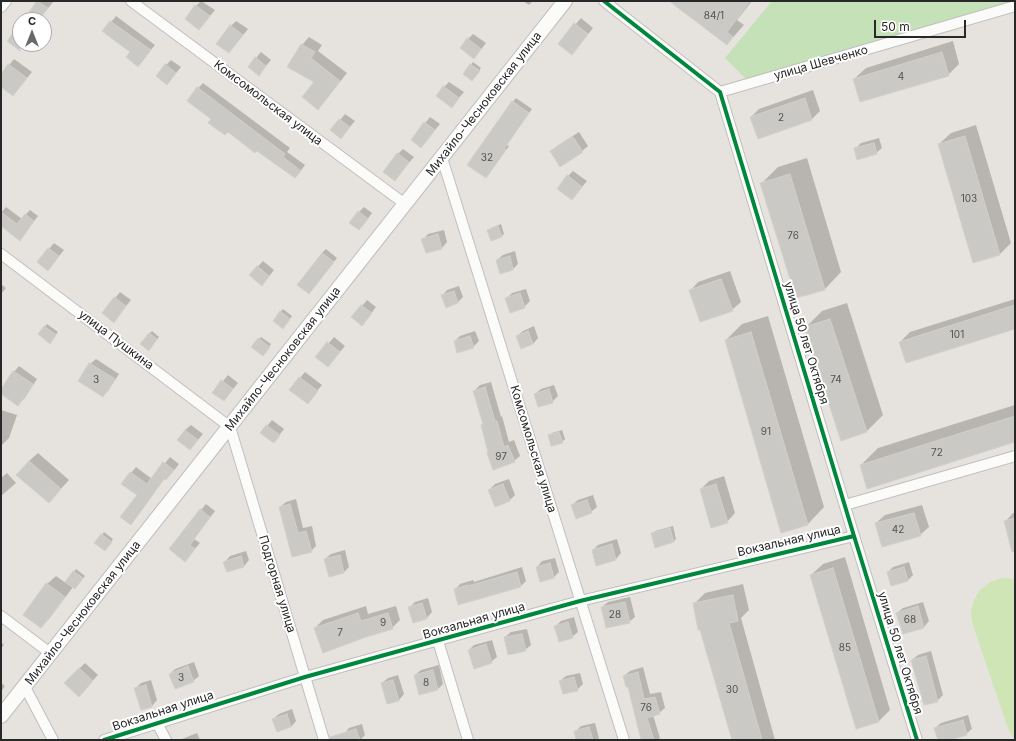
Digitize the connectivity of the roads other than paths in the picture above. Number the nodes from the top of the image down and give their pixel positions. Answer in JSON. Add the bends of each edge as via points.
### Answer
{"nodes":[{"id":1,"x":6,"y":1,"type":"edge"},
{"id":2,"x":131,"y":1,"type":"edge"},
{"id":3,"x":565,"y":1,"type":"edge"},
{"id":4,"x":604,"y":1,"type":"edge"},
{"id":5,"x":1015,"y":6,"type":"edge"},
{"id":6,"x":1,"y":7,"type":"edge"},
{"id":7,"x":720,"y":92,"type":"junction"},
{"id":8,"x":442,"y":158,"type":"junction"},
{"id":9,"x":405,"y":204,"type":"junction"},
{"id":10,"x":1,"y":254,"type":"edge"},
{"id":11,"x":230,"y":427,"type":"junction"},
{"id":12,"x":1015,"y":456,"type":"edge"},
{"id":13,"x":845,"y":505,"type":"junction"},
{"id":14,"x":854,"y":536,"type":"junction"},
{"id":15,"x":580,"y":601,"type":"junction"},
{"id":16,"x":1,"y":616,"type":"edge"},
{"id":17,"x":438,"y":641,"type":"junction"},
{"id":18,"x":50,"y":653,"type":"junction"},
{"id":19,"x":305,"y":677,"type":"junction"},
{"id":20,"x":25,"y":687,"type":"junction"},
{"id":21,"x":1,"y":716,"type":"edge"},
{"id":22,"x":158,"y":723,"type":"junction"},
{"id":23,"x":53,"y":740,"type":"edge"},
{"id":24,"x":104,"y":740,"type":"edge"},
{"id":25,"x":166,"y":740,"type":"edge"},
{"id":26,"x":324,"y":740,"type":"edge"},
{"id":27,"x":468,"y":740,"type":"edge"},
{"id":28,"x":624,"y":740,"type":"edge"},
{"id":29,"x":917,"y":740,"type":"edge"}],
"edges":[{"from":1,"to":6,"type":"street"},
{"from":2,"to":9,"type":"street","name":"Комсомольская улица"},
{"from":3,"to":8,"type":"main road","name":"Михайло-Чесноковская улица"},
{"from":4,"to":7,"type":"street"},
{"from":5,"to":7,"type":"street","name":"улица Шевченко"},
{"from":7,"to":13,"type":"street","name":"улица 50 лет Октября"},
{"from":8,"to":9,"type":"main road","name":"Михайло-Чесноковская улица"},
{"from":8,"to":15,"type":"street","name":"Комсомольская улица"},
{"from":9,"to":11,"type":"main road","name":"Михайло-Чесноковская улица"},
{"from":10,"to":11,"type":"street","name":"улица Пушкина"},
{"from":11,"to":18,"type":"main road","name":"Михайло-Чесноковская улица"},
{"from":11,"to":19,"type":"street","name":"Подгорная улица"},
{"from":12,"to":13,"type":"street"},
{"from":13,"to":14,"type":"street","name":"улица 50 лет Октября"},
{"from":14,"to":15,"type":"street","name":"Вокзальная улица"},
{"from":14,"to":29,"type":"street","name":"улица 50 лет Октября"},
{"from":15,"to":17,"type":"street","name":"Вокзальная улица"},
{"from":15,"to":28,"type":"street","name":"Комсомольская улица"},
{"from":16,"to":18,"type":"street"},
{"from":17,"to":19,"type":"street","name":"Вокзальная улица"},
{"from":17,"to":27,"type":"street","name":"Вокзальная улица"},
{"from":18,"to":20,"type":"main road","name":"Михайло-Чесноковская улица"},
{"from":19,"to":22,"type":"street","name":"Вокзальная улица"},
{"from":19,"to":26,"type":"street","name":"Подгорная улица"},
{"from":20,"to":21,"type":"main road","name":"Михайло-Чесноковская улица"},
{"from":20,"to":23,"type":"street"},
{"from":22,"to":24,"type":"street","name":"Вокзальная улица"},
{"from":22,"to":25,"type":"street"}]}
